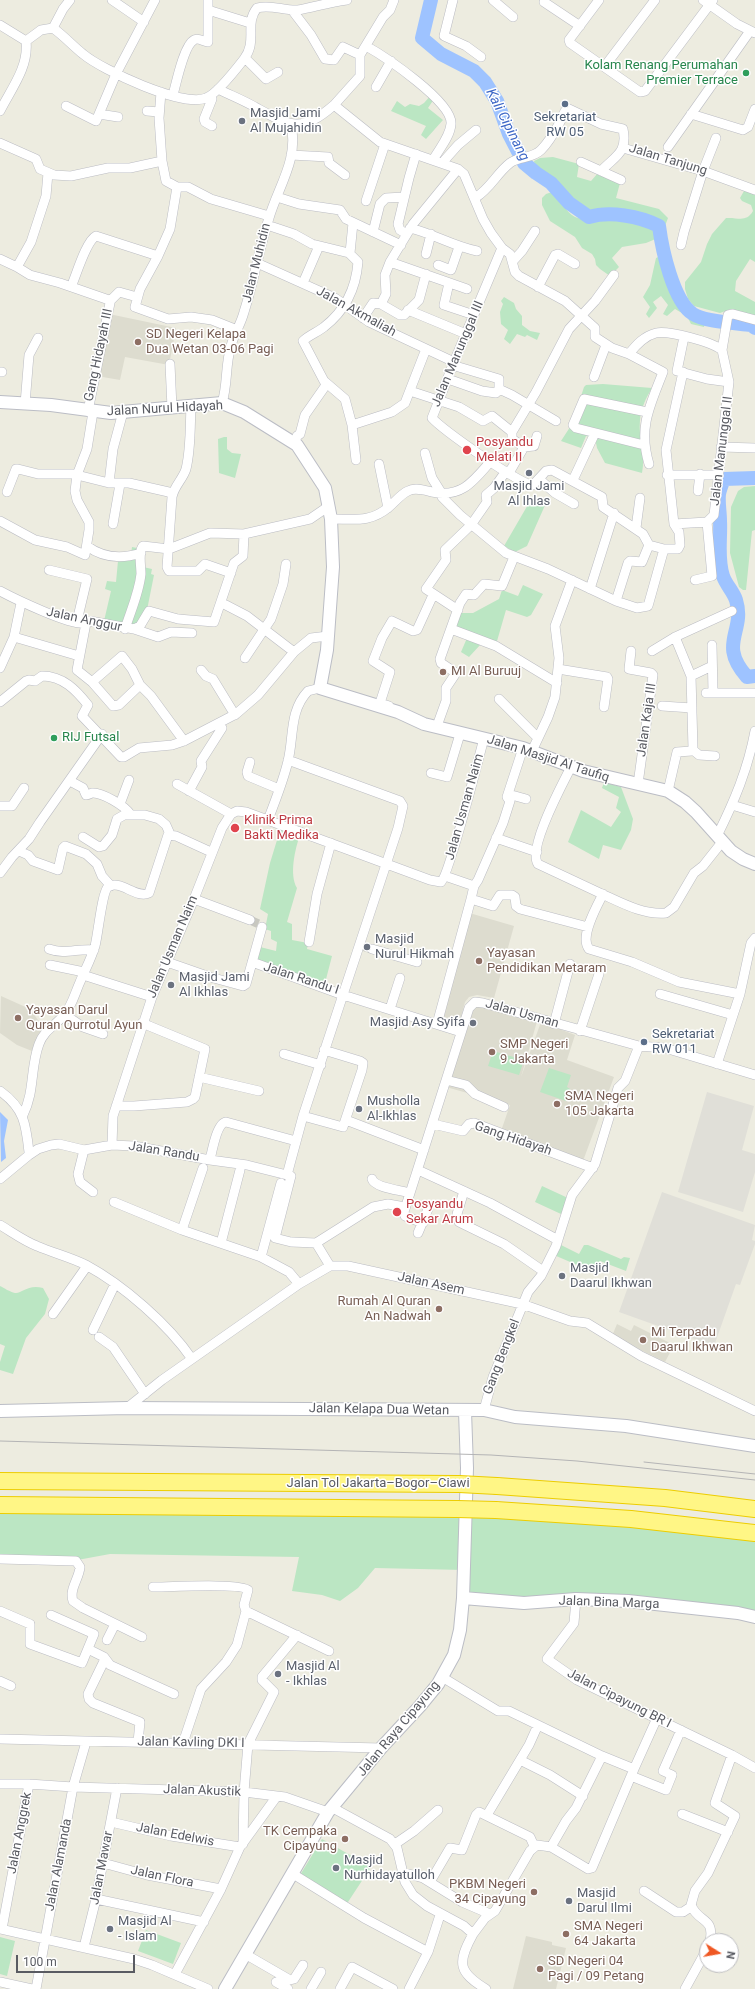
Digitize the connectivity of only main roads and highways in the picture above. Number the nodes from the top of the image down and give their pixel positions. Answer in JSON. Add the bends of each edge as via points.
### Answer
{"nodes":[{"id":1,"x":0,"y":1481,"type":"edge"},
{"id":2,"x":0,"y":1505,"type":"edge"},
{"id":3,"x":755,"y":1510,"type":"edge"},
{"id":4,"x":755,"y":1533,"type":"edge"}],
"edges":[{"from":1,"to":3,"type":"highway","name":"Jalan Tol Jakarta–Bogor–Ciawi","bridge":true,"via":[[459,1484],[665,1498]]},
{"from":2,"to":4,"type":"highway","name":"Jalan Tol Jakarta–Bogor–Ciawi","bridge":true,"via":[[496,1510],[631,1519]]}]}
